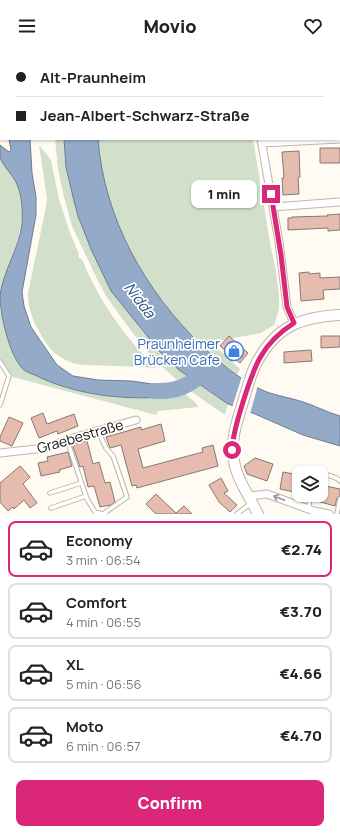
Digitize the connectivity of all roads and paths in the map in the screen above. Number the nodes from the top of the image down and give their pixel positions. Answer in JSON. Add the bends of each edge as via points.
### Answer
{"nodes":[{"id":1,"x":301,"y":140,"type":"edge"},
{"id":2,"x":262,"y":141,"type":"edge"},
{"id":3,"x":340,"y":202,"type":"edge"},
{"id":4,"x":273,"y":207,"type":"junction"},
{"id":5,"x":340,"y":315,"type":"edge"},
{"id":6,"x":294,"y":323,"type":"junction"},
{"id":7,"x":0,"y":362,"type":"edge"},
{"id":8,"x":0,"y":405,"type":"edge"},
{"id":9,"x":136,"y":420,"type":"dead end"},
{"id":10,"x":98,"y":431,"type":"junction"},
{"id":11,"x":67,"y":440,"type":"junction"},
{"id":12,"x":0,"y":453,"type":"edge"},
{"id":13,"x":328,"y":476,"type":"edge"},
{"id":14,"x":340,"y":481,"type":"edge"},
{"id":15,"x":81,"y":483,"type":"junction"},
{"id":16,"x":50,"y":493,"type":"dead end"},
{"id":17,"x":86,"y":496,"type":"junction"},
{"id":18,"x":251,"y":499,"type":"junction"},
{"id":19,"x":340,"y":499,"type":"edge"},
{"id":20,"x":309,"y":502,"type":"edge"},
{"id":21,"x":51,"y":508,"type":"dead end"},
{"id":22,"x":307,"y":509,"type":"junction"},
{"id":23,"x":237,"y":514,"type":"edge"},
{"id":24,"x":258,"y":514,"type":"edge"},
{"id":25,"x":329,"y":514,"type":"edge"},
{"id":26,"x":337,"y":514,"type":"edge"}],
"edges":[{"from":1,"to":2,"type":"street"},
{"from":2,"to":4,"type":"street"},
{"from":3,"to":4,"type":"street"},
{"from":4,"to":6,"type":"street","via":[[287,307]]},
{"from":5,"to":6,"type":"main road"},
{"from":6,"to":18,"type":"main road","via":[[277,336],[261,355],[253,371],[233,438],[232,450],[236,470]]},
{"from":7,"to":8,"type":"lane","via":[[9,376]]},
{"from":9,"to":10,"type":"street","name":"Graebestraße"},
{"from":10,"to":11,"type":"street","name":"Graebestraße"},
{"from":10,"to":17,"type":"lane","via":[[113,456],[127,497],[103,514],[95,512]]},
{"from":11,"to":12,"type":"street","name":"Graebestraße","via":[[45,448]]},
{"from":11,"to":15,"type":"lane"},
{"from":13,"to":14,"type":"lane"},
{"from":15,"to":16,"type":"lane"},
{"from":15,"to":17,"type":"lane"},
{"from":17,"to":21,"type":"lane"},
{"from":22,"to":18,"type":"street","one_way":true,"via":[[267,494]]},
{"from":18,"to":23,"type":"lane"},
{"from":18,"to":24,"type":"main road"},
{"from":19,"to":26,"type":"lane"},
{"from":20,"to":22,"type":"lane"},
{"from":22,"to":25,"type":"street"}]}
